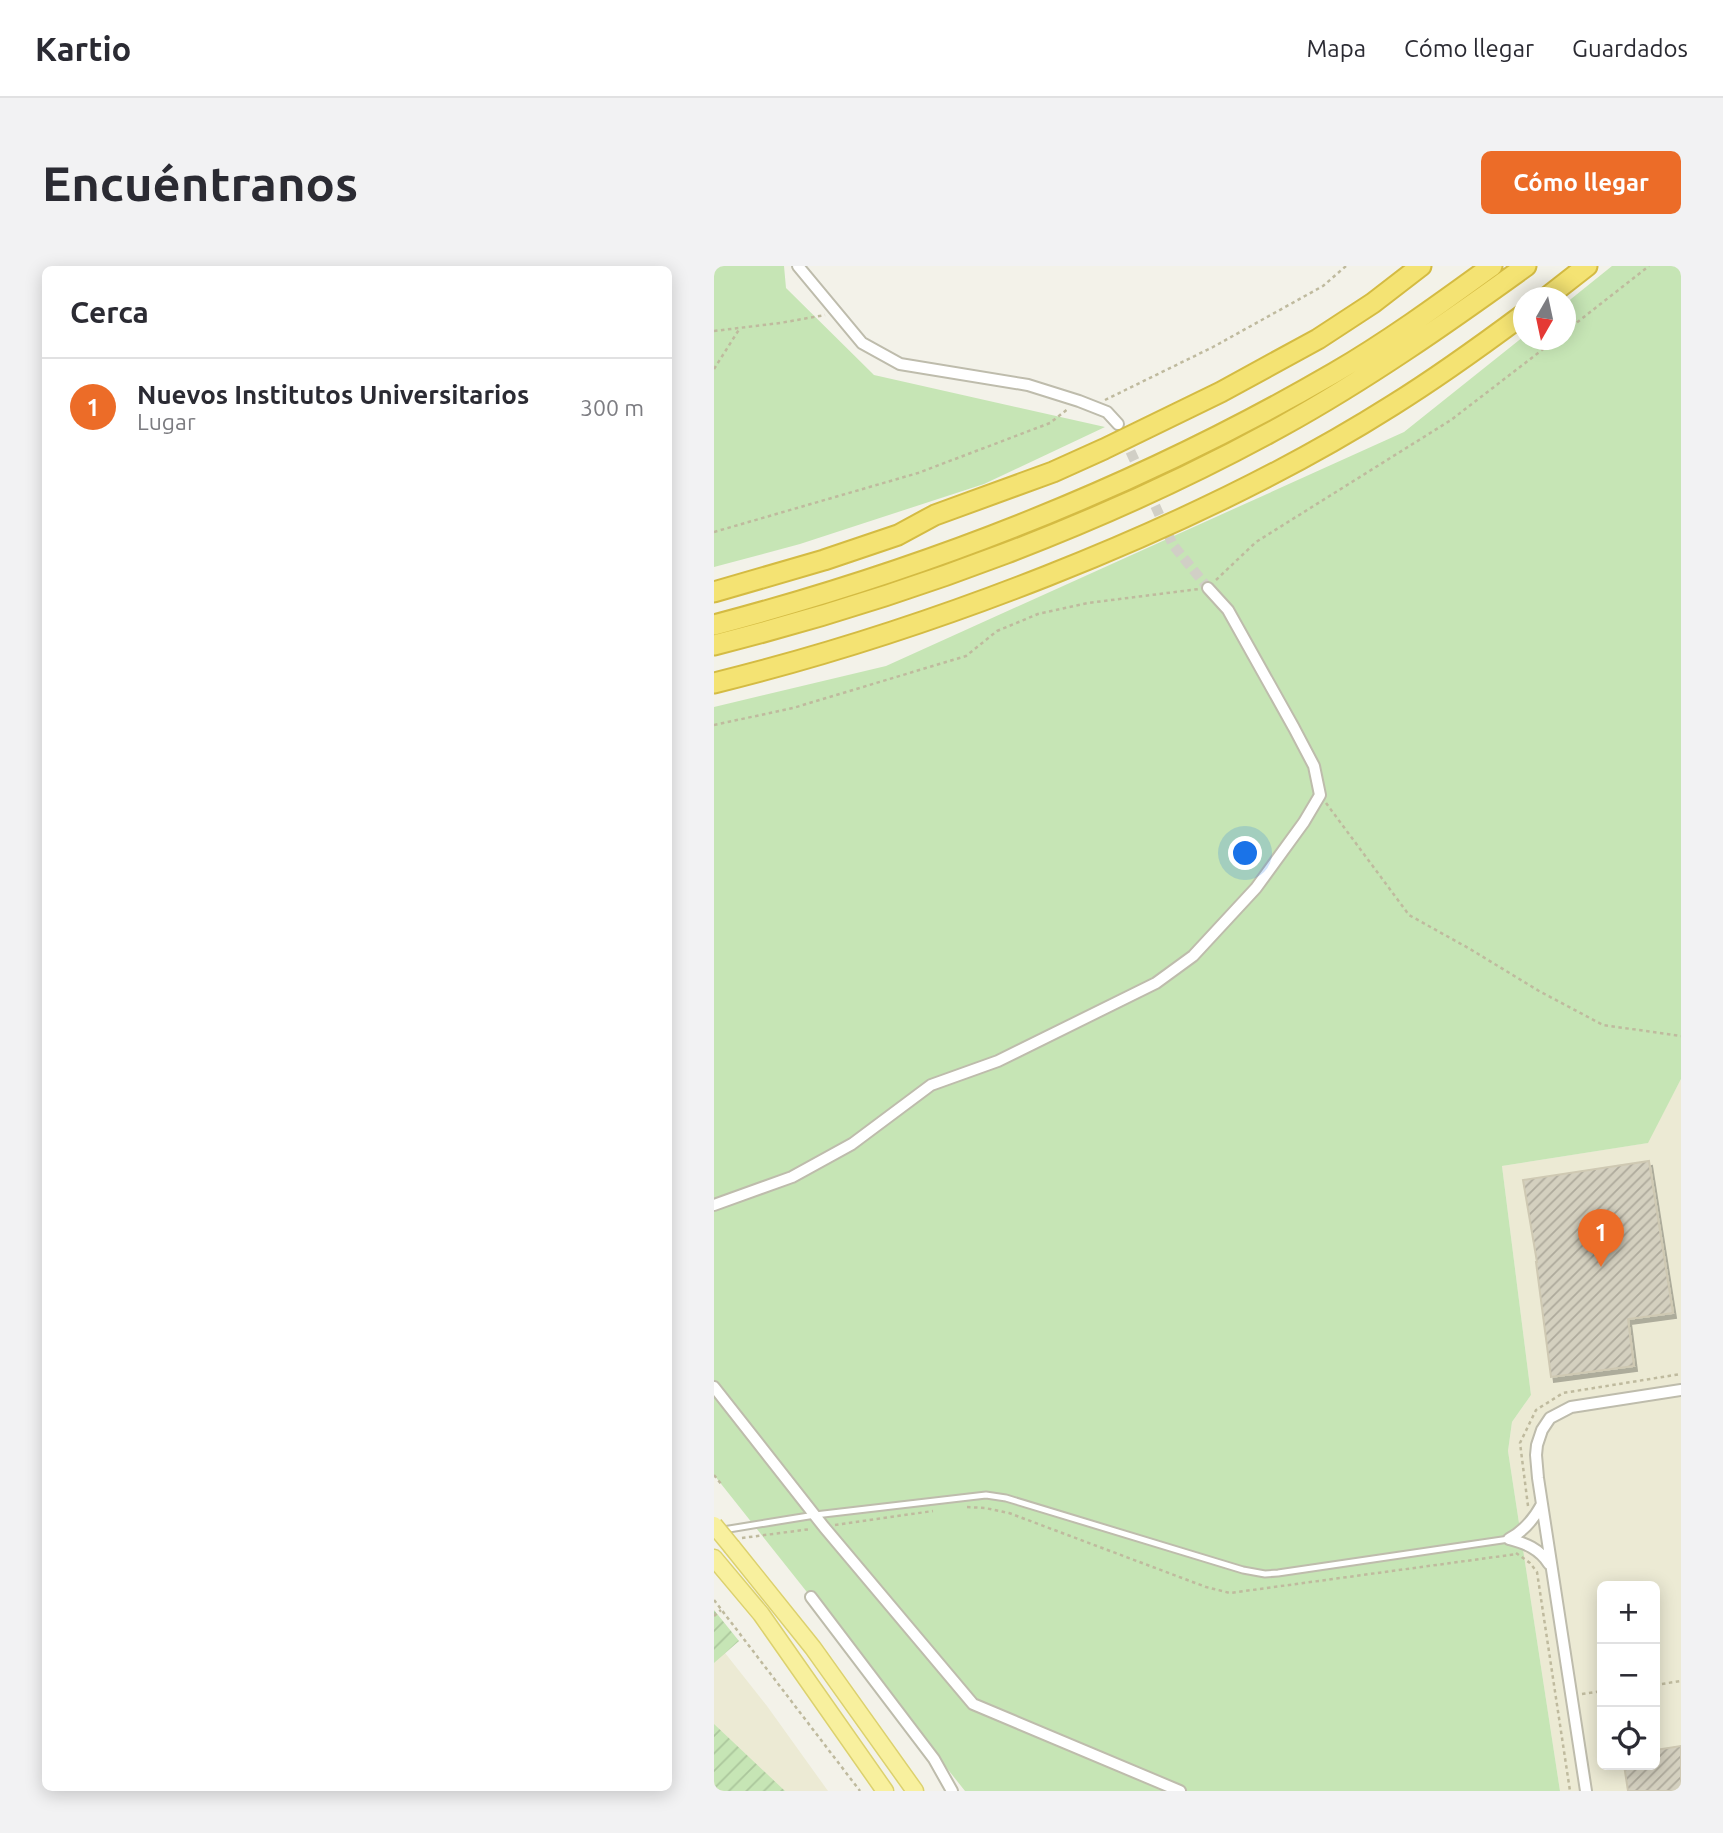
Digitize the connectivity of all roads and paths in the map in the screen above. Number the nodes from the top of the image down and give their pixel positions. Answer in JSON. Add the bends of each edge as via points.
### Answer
{"nodes":[{"id":1,"x":798,"y":266,"type":"edge"},
{"id":2,"x":1346,"y":266,"type":"edge"},
{"id":3,"x":1421,"y":266,"type":"edge"},
{"id":4,"x":1475,"y":266,"type":"edge"},
{"id":5,"x":1492,"y":266,"type":"edge"},
{"id":6,"x":1526,"y":266,"type":"edge"},
{"id":7,"x":1587,"y":266,"type":"edge"},
{"id":8,"x":1649,"y":266,"type":"edge"},
{"id":9,"x":1560,"y":287,"type":"edge"},
{"id":10,"x":837,"y":313,"type":"junction"},
{"id":11,"x":1513,"y":322,"type":"edge"},
{"id":12,"x":1576,"y":323,"type":"edge"},
{"id":13,"x":740,"y":328,"type":"junction"},
{"id":14,"x":714,"y":331,"type":"edge"},
{"id":15,"x":1542,"y":350,"type":"edge"},
{"id":16,"x":714,"y":369,"type":"edge"},
{"id":17,"x":1079,"y":401,"type":"junction"},
{"id":18,"x":1092,"y":407,"type":"junction"},
{"id":19,"x":1118,"y":424,"type":"tunnel mouth"},
{"id":20,"x":1242,"y":424,"type":"junction"},
{"id":21,"x":714,"y":532,"type":"edge"},
{"id":22,"x":1208,"y":588,"type":"junction"},
{"id":23,"x":714,"y":592,"type":"edge"},
{"id":24,"x":714,"y":625,"type":"edge"},
{"id":25,"x":714,"y":645,"type":"edge"},
{"id":26,"x":714,"y":683,"type":"edge"},
{"id":27,"x":714,"y":725,"type":"edge"},
{"id":28,"x":1320,"y":795,"type":"junction"},
{"id":29,"x":1681,"y":1036,"type":"edge"},
{"id":30,"x":714,"y":1205,"type":"edge"},
{"id":31,"x":714,"y":1387,"type":"edge"},
{"id":32,"x":1681,"y":1390,"type":"edge"},
{"id":33,"x":714,"y":1475,"type":"edge"},
{"id":34,"x":722,"y":1485,"type":"dead end"},
{"id":35,"x":1542,"y":1504,"type":"junction"},
{"id":36,"x":962,"y":1507,"type":"dead end"},
{"id":37,"x":935,"y":1511,"type":"dead end"},
{"id":38,"x":815,"y":1515,"type":"junction"},
{"id":39,"x":714,"y":1525,"type":"edge"},
{"id":40,"x":824,"y":1527,"type":"junction"},
{"id":41,"x":714,"y":1531,"type":"edge"},
{"id":42,"x":1508,"y":1539,"type":"junction"},
{"id":43,"x":736,"y":1543,"type":"junction"},
{"id":44,"x":1517,"y":1554,"type":"dead end"},
{"id":45,"x":714,"y":1558,"type":"edge"},
{"id":46,"x":1552,"y":1567,"type":"junction"},
{"id":47,"x":811,"y":1597,"type":"dead end"},
{"id":48,"x":714,"y":1600,"type":"edge"},
{"id":49,"x":721,"y":1609,"type":"junction"},
{"id":50,"x":714,"y":1616,"type":"edge"},
{"id":51,"x":1681,"y":1681,"type":"edge"},
{"id":52,"x":1660,"y":1684,"type":"edge"},
{"id":53,"x":1597,"y":1692,"type":"edge"},
{"id":54,"x":1582,"y":1693,"type":"dead end"},
{"id":55,"x":860,"y":1791,"type":"edge"},
{"id":56,"x":884,"y":1791,"type":"edge"},
{"id":57,"x":915,"y":1791,"type":"edge"},
{"id":58,"x":952,"y":1791,"type":"edge"},
{"id":59,"x":1180,"y":1791,"type":"edge"},
{"id":60,"x":1586,"y":1791,"type":"edge"}],
"edges":[{"from":1,"to":10,"type":"street"},
{"from":2,"to":18,"type":"path","via":[[1323,286]]},
{"from":3,"to":23,"type":"highway","via":[[1318,339],[1104,449],[935,515],[898,535]]},
{"from":4,"to":20,"type":"highway","via":[[1376,335],[1260,404]]},
{"from":5,"to":20,"type":"highway","via":[[1335,373]]},
{"from":6,"to":25,"type":"highway","via":[[1348,387],[1167,484],[976,563]]},
{"from":7,"to":9,"type":"highway"},
{"from":8,"to":12,"type":"path"},
{"from":10,"to":13,"type":"path"},
{"from":10,"to":17,"type":"street","via":[[862,343],[900,364],[1028,385]]},
{"from":11,"to":26,"type":"highway","via":[[1394,405],[1224,499],[1139,539],[908,628]]},
{"from":13,"to":14,"type":"path"},
{"from":13,"to":16,"type":"path"},
{"from":15,"to":22,"type":"path","via":[[1451,421],[1256,542]]},
{"from":17,"to":18,"type":"street"},
{"from":17,"to":21,"type":"path","via":[[1050,423],[918,473]]},
{"from":18,"to":19,"type":"street","via":[[1107,412]]},
{"from":20,"to":24,"type":"highway","via":[[1074,503],[1005,530],[872,579]]},
{"from":22,"to":27,"type":"path","via":[[1038,614],[997,631],[966,656],[793,708]]},
{"from":22,"to":28,"type":"street","via":[[1228,610],[1294,727],[1314,766]]},
{"from":28,"to":29,"type":"path","via":[[1409,915],[1603,1025]]},
{"from":28,"to":30,"type":"street","via":[[1256,888],[1194,956],[1156,983],[998,1061],[931,1086],[852,1144],[792,1177]]},
{"from":31,"to":38,"type":"street"},
{"from":32,"to":35,"type":"street","via":[[1571,1407],[1550,1418],[1536,1455]]},
{"from":33,"to":34,"type":"path"},
{"from":35,"to":42,"type":"street","via":[[1525,1528]]},
{"from":35,"to":46,"type":"street"},
{"from":36,"to":44,"type":"path","via":[[1009,1513],[1230,1593]]},
{"from":37,"to":40,"type":"path"},
{"from":38,"to":40,"type":"street"},
{"from":38,"to":41,"type":"lane"},
{"from":38,"to":42,"type":"lane","via":[[986,1495],[1265,1574]]},
{"from":39,"to":43,"type":"main road","bridge":true},
{"from":40,"to":43,"type":"path"},
{"from":40,"to":59,"type":"street","via":[[973,1704]]},
{"from":42,"to":46,"type":"street","via":[[1531,1547]]},
{"from":43,"to":57,"type":"main road"},
{"from":45,"to":56,"type":"main road","via":[[761,1614]]},
{"from":46,"to":60,"type":"street"},
{"from":47,"to":58,"type":"street","via":[[934,1759]]},
{"from":48,"to":49,"type":"path"},
{"from":49,"to":50,"type":"path"},
{"from":49,"to":55,"type":"path"},
{"from":51,"to":52,"type":"path"},
{"from":53,"to":54,"type":"path"}]}
